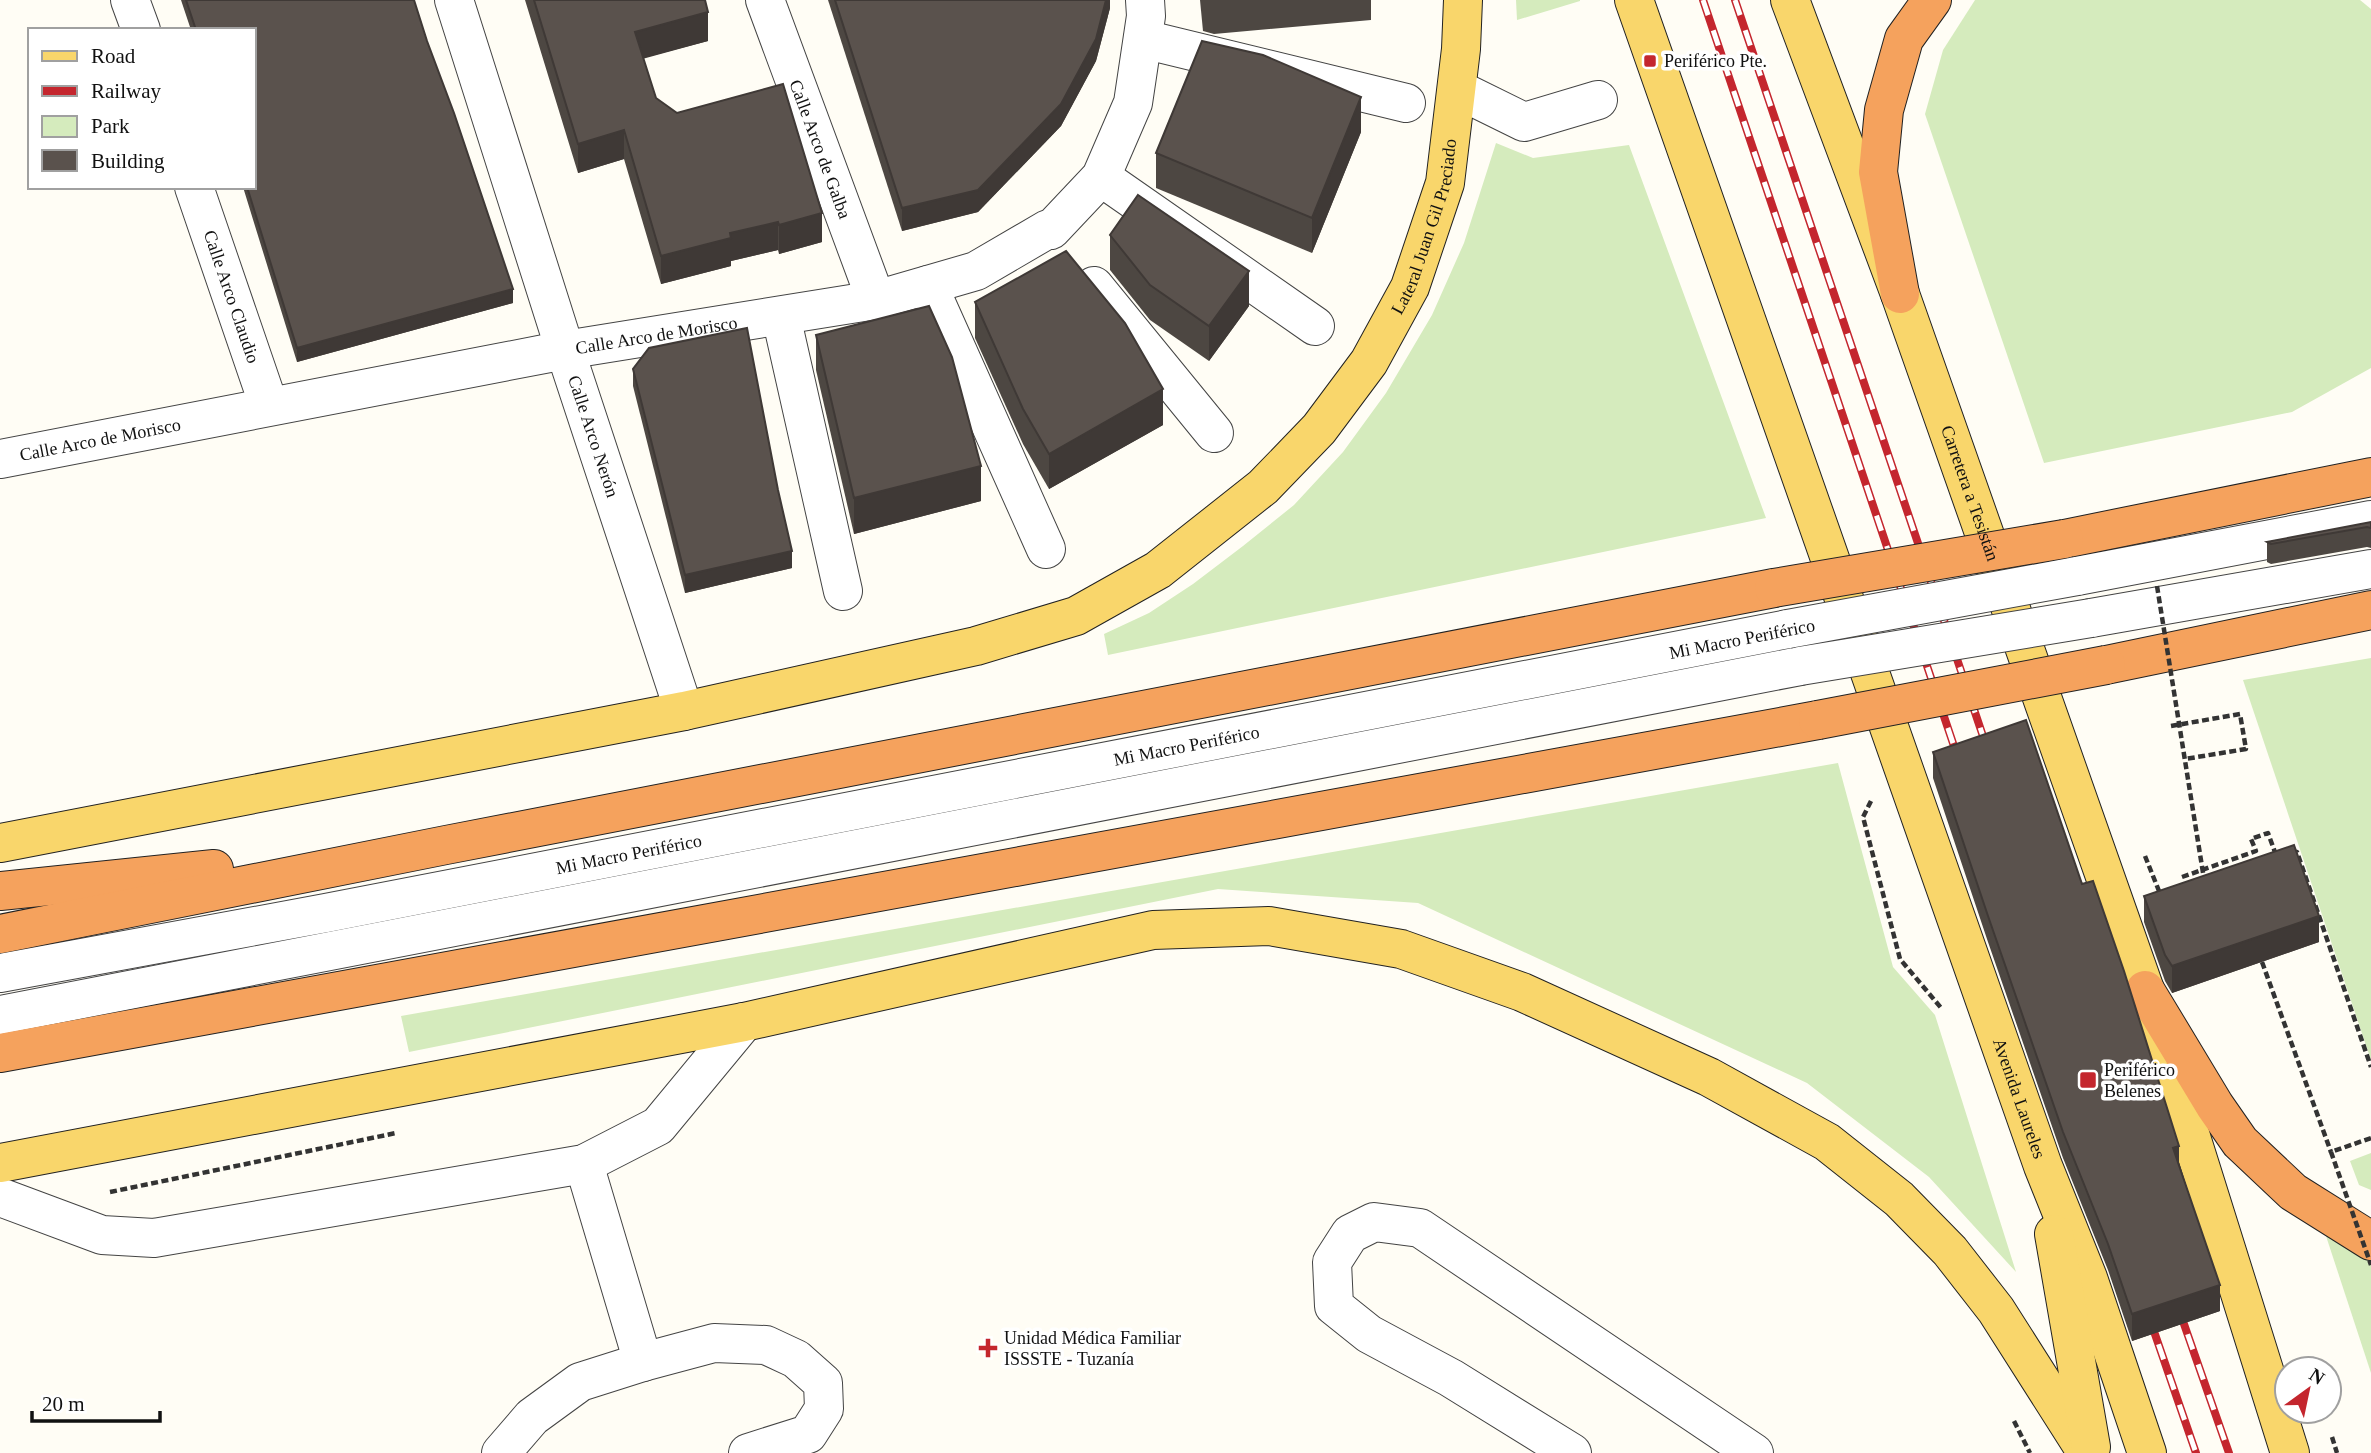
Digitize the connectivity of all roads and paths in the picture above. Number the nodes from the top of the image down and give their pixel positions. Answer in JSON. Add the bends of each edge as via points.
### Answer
{"nodes":[{"id":1,"x":130,"y":0,"type":"edge"},
{"id":2,"x":454,"y":0,"type":"edge"},
{"id":3,"x":765,"y":0,"type":"edge"},
{"id":4,"x":1146,"y":0,"type":"edge"},
{"id":5,"x":1463,"y":0,"type":"edge"},
{"id":6,"x":1483,"y":0,"type":"edge"},
{"id":7,"x":1634,"y":0,"type":"edge"},
{"id":8,"x":1790,"y":0,"type":"edge"},
{"id":9,"x":1933,"y":0,"type":"edge"},
{"id":10,"x":140,"y":28,"type":"edge"},
{"id":11,"x":1143,"y":39,"type":"junction"},
{"id":12,"x":1461,"y":49,"type":"junction"},
{"id":13,"x":1457,"y":89,"type":"junction"},
{"id":14,"x":1598,"y":100,"type":"dead end"},
{"id":15,"x":1406,"y":103,"type":"dead end"},
{"id":16,"x":1101,"y":177,"type":"junction"},
{"id":17,"x":195,"y":189,"type":"edge"},
{"id":18,"x":1048,"y":229,"type":"junction"},
{"id":19,"x":928,"y":285,"type":"junction"},
{"id":20,"x":1900,"y":294,"type":"junction"},
{"id":21,"x":876,"y":300,"type":"junction"},
{"id":22,"x":781,"y":316,"type":"junction"},
{"id":23,"x":1315,"y":326,"type":"dead end"},
{"id":24,"x":565,"y":349,"type":"junction"},
{"id":25,"x":269,"y":406,"type":"junction"},
{"id":26,"x":1214,"y":433,"type":"dead end"},
{"id":27,"x":2371,"y":453,"type":"edge"},
{"id":28,"x":0,"y":459,"type":"edge"},
{"id":29,"x":2354,"y":480,"type":"edge"},
{"id":30,"x":2371,"y":520,"type":"edge"},
{"id":31,"x":1046,"y":549,"type":"dead end"},
{"id":32,"x":2371,"y":569,"type":"edge"},
{"id":33,"x":2157,"y":586,"type":"dead end"},
{"id":34,"x":843,"y":591,"type":"dead end"},
{"id":35,"x":2367,"y":612,"type":"edge"},
{"id":36,"x":684,"y":711,"type":"junction"},
{"id":37,"x":2171,"y":726,"type":"dead end"},
{"id":38,"x":2185,"y":759,"type":"junction"},
{"id":39,"x":1872,"y":797,"type":"dead end"},
{"id":40,"x":0,"y":843,"type":"edge"},
{"id":41,"x":446,"y":845,"type":"junction"},
{"id":42,"x":2287,"y":856,"type":"edge"},
{"id":43,"x":2278,"y":859,"type":"edge"},
{"id":44,"x":2182,"y":877,"type":"dead end"},
{"id":45,"x":2206,"y":887,"type":"edge"},
{"id":46,"x":0,"y":891,"type":"edge"},
{"id":47,"x":2315,"y":904,"type":"junction"},
{"id":48,"x":2307,"y":907,"type":"edge"},
{"id":49,"x":0,"y":934,"type":"edge"},
{"id":50,"x":2262,"y":962,"type":"edge"},
{"id":51,"x":0,"y":973,"type":"edge"},
{"id":52,"x":2145,"y":989,"type":"junction"},
{"id":53,"x":1945,"y":1013,"type":"dead end"},
{"id":54,"x":0,"y":1015,"type":"edge"},
{"id":55,"x":744,"y":1022,"type":"junction"},
{"id":56,"x":18,"y":1050,"type":"edge"},
{"id":57,"x":0,"y":1062,"type":"edge"},
{"id":58,"x":2371,"y":1067,"type":"edge"},
{"id":59,"x":398,"y":1133,"type":"dead end"},
{"id":60,"x":2371,"y":1138,"type":"edge"},
{"id":61,"x":2331,"y":1152,"type":"junction"},
{"id":62,"x":0,"y":1163,"type":"edge"},
{"id":63,"x":584,"y":1164,"type":"junction"},
{"id":64,"x":2043,"y":1166,"type":"junction"},
{"id":65,"x":99,"y":1195,"type":"dead end"},
{"id":66,"x":0,"y":1197,"type":"edge"},
{"id":67,"x":2371,"y":1241,"type":"edge"},
{"id":68,"x":2371,"y":1265,"type":"edge"},
{"id":69,"x":643,"y":1362,"type":"junction"},
{"id":70,"x":2012,"y":1416,"type":"dead end"},
{"id":71,"x":501,"y":1453,"type":"edge"},
{"id":72,"x":748,"y":1453,"type":"edge"},
{"id":73,"x":1572,"y":1453,"type":"edge"},
{"id":74,"x":1754,"y":1453,"type":"edge"},
{"id":75,"x":2030,"y":1453,"type":"edge"},
{"id":76,"x":2087,"y":1453,"type":"edge"},
{"id":77,"x":2092,"y":1453,"type":"edge"},
{"id":78,"x":2147,"y":1453,"type":"edge"},
{"id":79,"x":2290,"y":1453,"type":"edge"}],
"edges":[{"from":1,"to":10,"type":"street"},
{"from":2,"to":24,"type":"street","name":"Calle Arco Nerón"},
{"from":3,"to":21,"type":"street","name":"Calle Arco de Galba"},
{"from":4,"to":11,"type":"street","name":"Calle Arco de Morisco"},
{"from":5,"to":12,"type":"main road","name":"Lateral Juan Gil Preciado"},
{"from":6,"to":12,"type":"main road"},
{"from":7,"to":64,"type":"main road","name":"Avenida Laureles"},
{"from":8,"to":20,"type":"main road","name":"Carretera a Tesistán"},
{"from":9,"to":20,"type":"highway","via":[[1904,39],[1884,110],[1878,172]]},
{"from":11,"to":15,"type":"street"},
{"from":11,"to":16,"type":"street","name":"Calle Arco de Morisco","via":[[1133,103]]},
{"from":12,"to":13,"type":"main road","name":"Lateral Juan Gil Preciado"},
{"from":13,"to":14,"type":"street","via":[[1524,122]]},
{"from":13,"to":36,"type":"main road","name":"Lateral Juan Gil Preciado","via":[[1445,183],[1410,287],[1369,362],[1319,429],[1264,487],[1192,545],[1158,570],[1076,616],[976,646]]},
{"from":16,"to":18,"type":"street","name":"Calle Arco de Morisco"},
{"from":16,"to":23,"type":"street"},
{"from":17,"to":25,"type":"street","name":"Calle Arco Claudio"},
{"from":18,"to":19,"type":"street","name":"Calle Arco de Morisco","via":[[976,271]]},
{"from":18,"to":26,"type":"street"},
{"from":19,"to":21,"type":"street","name":"Calle Arco de Morisco"},
{"from":19,"to":31,"type":"street"},
{"from":20,"to":52,"type":"main road","name":"Carretera a Tesistán"},
{"from":21,"to":22,"type":"street","name":"Calle Arco de Morisco"},
{"from":22,"to":24,"type":"street","name":"Calle Arco de Morisco"},
{"from":22,"to":34,"type":"street"},
{"from":24,"to":25,"type":"street","name":"Calle Arco de Morisco"},
{"from":24,"to":36,"type":"street","name":"Calle Arco Nerón"},
{"from":25,"to":28,"type":"street","name":"Calle Arco de Morisco"},
{"from":27,"to":29,"type":"highway"},
{"from":29,"to":41,"type":"highway","bridge":true},
{"from":30,"to":51,"type":"street","name":"Mi Macro Periférico","bridge":true},
{"from":32,"to":54,"type":"street","bridge":true,"via":[[1800,666]]},
{"from":33,"to":38,"type":"path","bridge":true},
{"from":35,"to":56,"type":"highway","bridge":true,"via":[[1818,720]]},
{"from":36,"to":40,"type":"main road","name":"Lateral Juan Gil Preciado"},
{"from":37,"to":38,"type":"path","via":[[2241,714],[2246,749]]},
{"from":38,"to":45,"type":"path","bridge":true},
{"from":39,"to":53,"type":"path","via":[[1863,817],[1900,959]]},
{"from":41,"to":46,"type":"highway"},
{"from":41,"to":49,"type":"highway"},
{"from":42,"to":47,"type":"path","via":[[2297,852]]},
{"from":43,"to":44,"type":"path","via":[[2269,834],[2251,839],[2256,851]]},
{"from":47,"to":48,"type":"path"},
{"from":47,"to":58,"type":"path"},
{"from":50,"to":61,"type":"path"},
{"from":52,"to":67,"type":"highway","via":[[2240,1142],[2293,1192]]},
{"from":52,"to":79,"type":"main road"},
{"from":55,"to":62,"type":"main road"},
{"from":55,"to":63,"type":"street","via":[[658,1126]]},
{"from":55,"to":76,"type":"main road","via":[[1153,930],[1269,926],[1401,949],[1522,992],[1607,1030],[1709,1077],[1827,1142],[1899,1199],[1950,1251],[1996,1310]]},
{"from":56,"to":57,"type":"highway"},
{"from":59,"to":65,"type":"path"},
{"from":60,"to":61,"type":"path","bridge":true},
{"from":61,"to":68,"type":"path","bridge":true},
{"from":63,"to":66,"type":"street","via":[[154,1238],[102,1235]]},
{"from":63,"to":69,"type":"street"},
{"from":64,"to":77,"type":"main road"},
{"from":64,"to":78,"type":"main road","name":"Avenida Laureles","via":[[2088,1278]]},
{"from":69,"to":71,"type":"street","via":[[580,1382],[532,1416]]},
{"from":69,"to":72,"type":"street","via":[[714,1343],[766,1345],[796,1359],[823,1383],[824,1409],[808,1434]]},
{"from":70,"to":75,"type":"path"},
{"from":73,"to":74,"type":"street","via":[[1451,1378],[1369,1334],[1334,1306],[1332,1262],[1350,1234],[1374,1222],[1420,1228]]}]}
